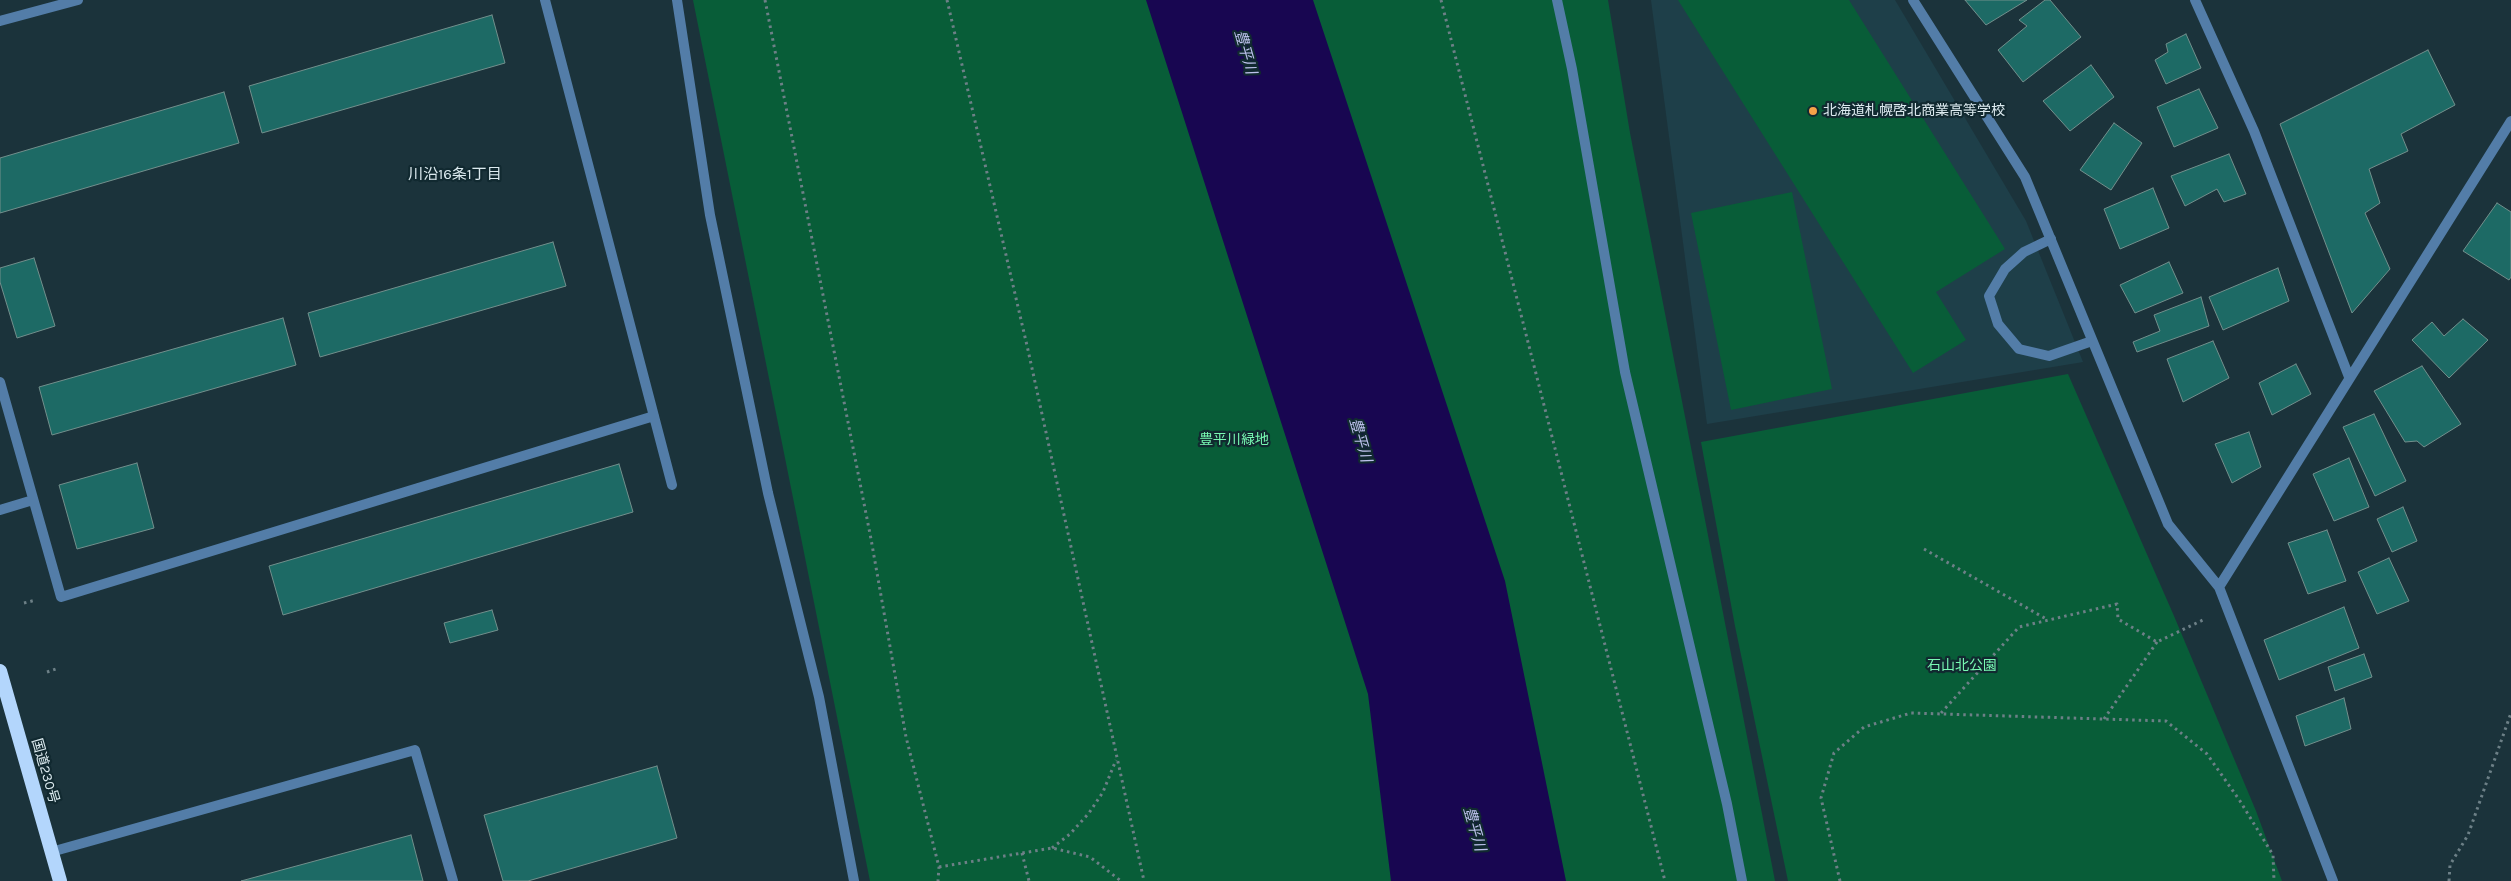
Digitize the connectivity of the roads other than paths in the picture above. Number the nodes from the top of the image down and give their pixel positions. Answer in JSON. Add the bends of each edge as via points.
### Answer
{"nodes":[{"id":1,"x":78,"y":0,"type":"edge"},
{"id":2,"x":544,"y":0,"type":"edge"},
{"id":3,"x":677,"y":0,"type":"edge"},
{"id":4,"x":1557,"y":0,"type":"edge"},
{"id":5,"x":1914,"y":0,"type":"edge"},
{"id":6,"x":2195,"y":0,"type":"edge"},
{"id":7,"x":0,"y":22,"type":"edge"},
{"id":8,"x":2511,"y":121,"type":"edge"},
{"id":9,"x":2051,"y":239,"type":"junction"},
{"id":10,"x":2092,"y":341,"type":"junction"},
{"id":11,"x":2349,"y":377,"type":"junction"},
{"id":12,"x":0,"y":382,"type":"edge"},
{"id":13,"x":654,"y":416,"type":"junction"},
{"id":14,"x":672,"y":485,"type":"dead end"},
{"id":15,"x":34,"y":500,"type":"junction"},
{"id":16,"x":0,"y":510,"type":"edge"},
{"id":17,"x":2219,"y":587,"type":"junction"},
{"id":18,"x":0,"y":671,"type":"edge"},
{"id":19,"x":51,"y":852,"type":"junction"},
{"id":20,"x":60,"y":881,"type":"edge"},
{"id":21,"x":453,"y":881,"type":"edge"},
{"id":22,"x":854,"y":881,"type":"edge"},
{"id":23,"x":1742,"y":881,"type":"edge"},
{"id":24,"x":2333,"y":881,"type":"edge"}],
"edges":[{"from":1,"to":7,"type":"street"},
{"from":2,"to":13,"type":"street"},
{"from":3,"to":22,"type":"street","via":[[710,216],[768,493],[819,697]]},
{"from":4,"to":23,"type":"street","via":[[1625,372],[1728,804]]},
{"from":5,"to":9,"type":"street","via":[[2025,176]]},
{"from":6,"to":11,"type":"street","via":[[2254,131]]},
{"from":8,"to":11,"type":"street"},
{"from":9,"to":10,"type":"street"},
{"from":9,"to":10,"type":"street","via":[[2024,252],[2005,269],[1989,296],[1998,324],[2019,349],[2049,356]]},
{"from":10,"to":17,"type":"street","via":[[2168,524]]},
{"from":11,"to":17,"type":"street"},
{"from":12,"to":15,"type":"street"},
{"from":13,"to":14,"type":"street"},
{"from":13,"to":15,"type":"street","via":[[61,597]]},
{"from":15,"to":16,"type":"street"},
{"from":17,"to":24,"type":"street"},
{"from":18,"to":19,"type":"highway","name":"国道230号"},
{"from":19,"to":20,"type":"highway","name":"国道230号"},
{"from":19,"to":21,"type":"street","via":[[415,750]]}]}
